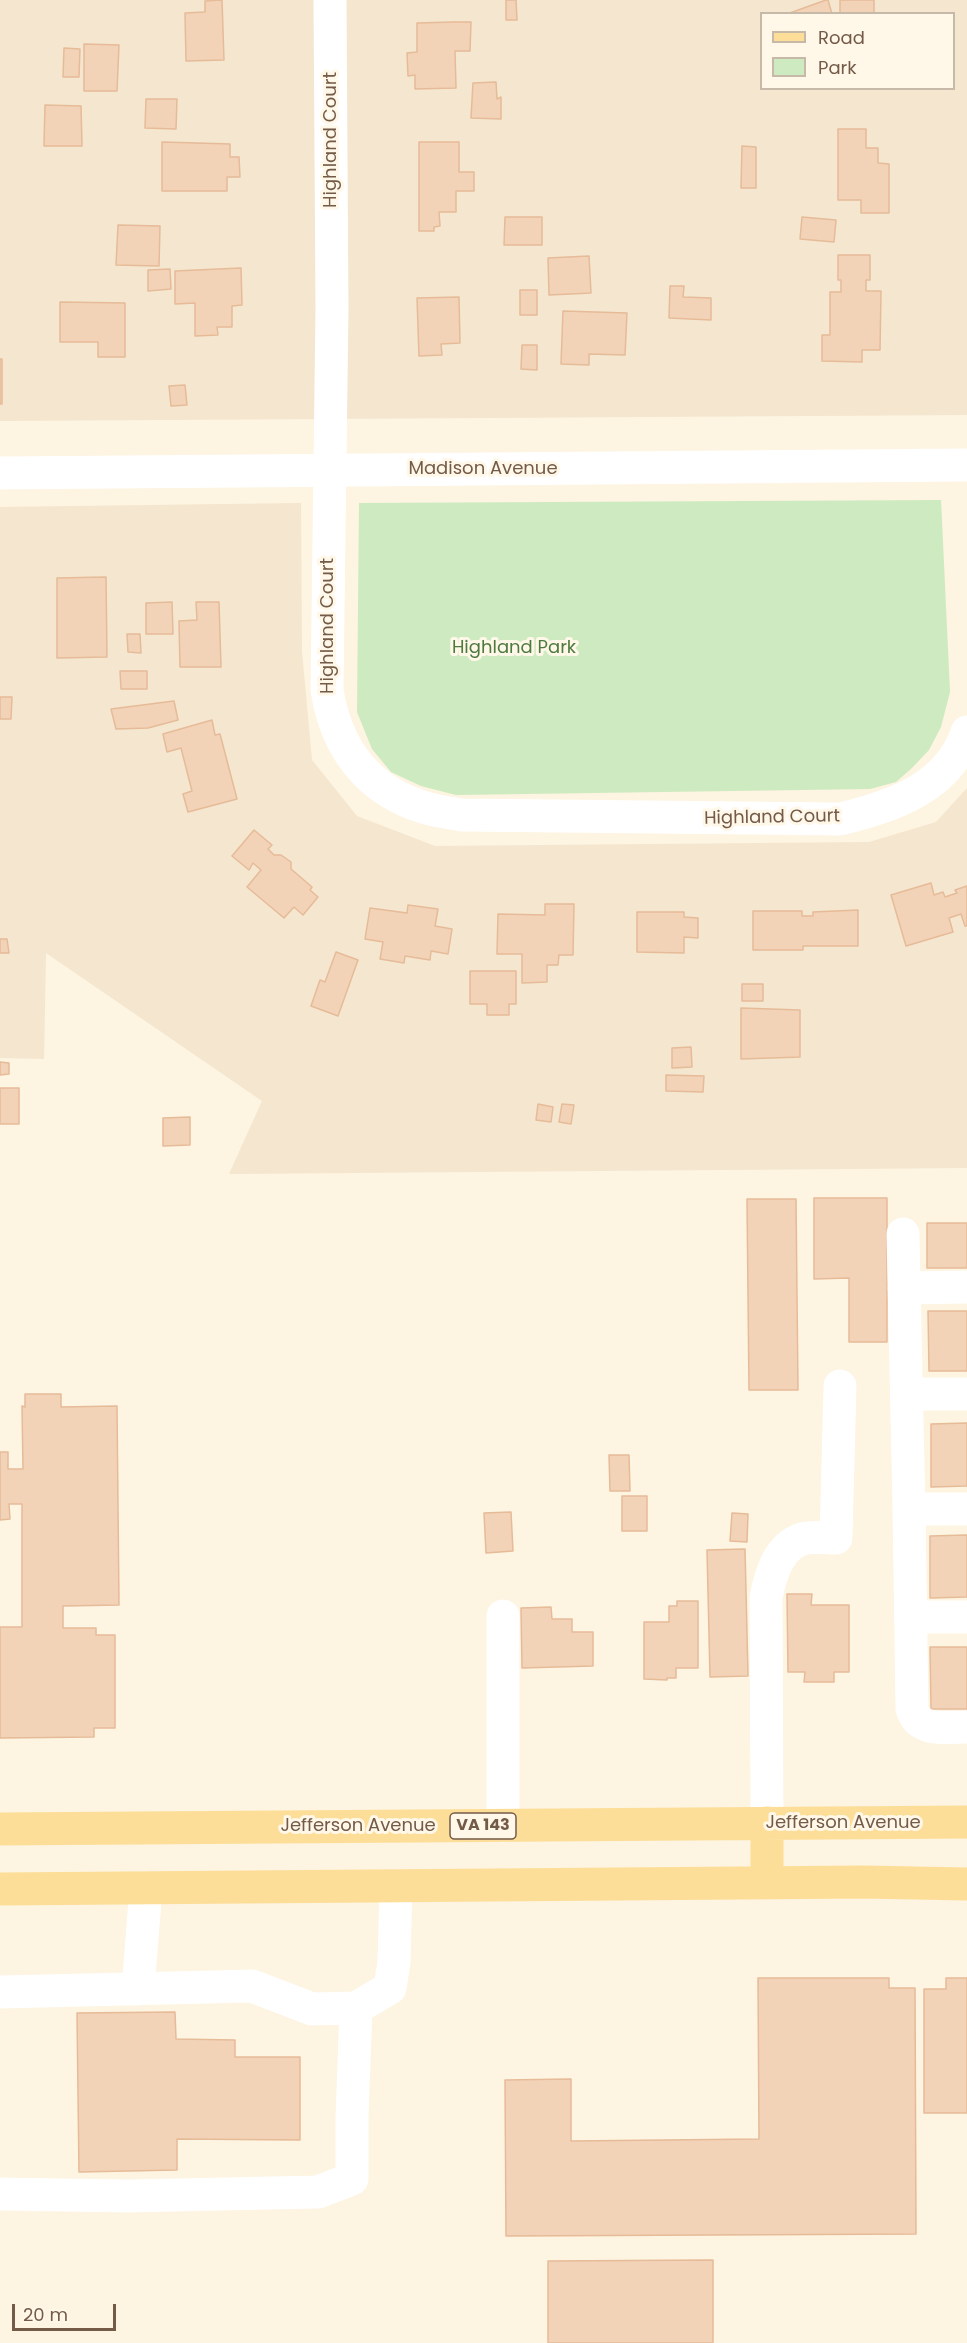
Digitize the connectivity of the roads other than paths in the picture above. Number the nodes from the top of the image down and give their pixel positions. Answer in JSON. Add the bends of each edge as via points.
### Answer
{"nodes":[{"id":1,"x":330,"y":0,"type":"edge"},
{"id":2,"x":967,"y":465,"type":"edge"},
{"id":3,"x":330,"y":470,"type":"junction"},
{"id":4,"x":0,"y":473,"type":"edge"},
{"id":5,"x":967,"y":732,"type":"edge"},
{"id":6,"x":903,"y":1234,"type":"dead end"},
{"id":7,"x":967,"y":1287,"type":"edge"},
{"id":8,"x":904,"y":1288,"type":"junction"},
{"id":9,"x":840,"y":1386,"type":"dead end"},
{"id":10,"x":907,"y":1394,"type":"junction"},
{"id":11,"x":967,"y":1394,"type":"edge"},
{"id":12,"x":909,"y":1509,"type":"junction"},
{"id":13,"x":967,"y":1509,"type":"edge"},
{"id":14,"x":503,"y":1616,"type":"dead end"},
{"id":15,"x":911,"y":1617,"type":"junction"},
{"id":16,"x":967,"y":1617,"type":"edge"},
{"id":17,"x":967,"y":1727,"type":"edge"},
{"id":18,"x":967,"y":1822,"type":"edge"},
{"id":19,"x":767,"y":1823,"type":"junction"},
{"id":20,"x":502,"y":1826,"type":"junction"},
{"id":21,"x":0,"y":1829,"type":"edge"},
{"id":22,"x":767,"y":1883,"type":"junction"},
{"id":23,"x":967,"y":1884,"type":"edge"},
{"id":24,"x":396,"y":1886,"type":"junction"},
{"id":25,"x":146,"y":1887,"type":"junction"},
{"id":26,"x":0,"y":1889,"type":"edge"},
{"id":27,"x":138,"y":1989,"type":"junction"},
{"id":28,"x":0,"y":1992,"type":"edge"},
{"id":29,"x":356,"y":2008,"type":"junction"},
{"id":30,"x":0,"y":2194,"type":"edge"}],
"edges":[{"from":1,"to":3,"type":"street","name":"Highland Court"},
{"from":2,"to":3,"type":"street","name":"Madison Avenue"},
{"from":3,"to":4,"type":"street","name":"Madison Avenue"},
{"from":3,"to":5,"type":"street","name":"Highland Court","via":[[330,709],[339,736],[354,761],[374,782],[425,808],[462,815],[840,819],[880,810],[913,796],[952,760]]},
{"from":6,"to":8,"type":"street"},
{"from":7,"to":8,"type":"street"},
{"from":8,"to":10,"type":"street"},
{"from":9,"to":19,"type":"street","via":[[836,1538],[803,1539],[786,1548],[774,1568],[766,1598]]},
{"from":10,"to":11,"type":"street"},
{"from":10,"to":12,"type":"street"},
{"from":12,"to":13,"type":"street"},
{"from":12,"to":15,"type":"street"},
{"from":14,"to":20,"type":"street"},
{"from":15,"to":16,"type":"street"},
{"from":15,"to":17,"type":"street","via":[[915,1718],[937,1728]]},
{"from":18,"to":19,"type":"main road","name":"Jefferson Avenue","number":"VA 143"},
{"from":19,"to":20,"type":"main road","name":"Jefferson Avenue","number":"VA 143"},
{"from":19,"to":22,"type":"main road"},
{"from":20,"to":21,"type":"main road","name":"Jefferson Avenue","number":"VA 143"},
{"from":22,"to":23,"type":"main road"},
{"from":22,"to":24,"type":"main road"},
{"from":24,"to":25,"type":"main road"},
{"from":24,"to":29,"type":"street","via":[[390,1988]]},
{"from":25,"to":26,"type":"main road"},
{"from":25,"to":27,"type":"street"},
{"from":27,"to":28,"type":"street"},
{"from":27,"to":29,"type":"street","via":[[252,1986],[312,2009]]},
{"from":29,"to":30,"type":"street","via":[[352,2179],[318,2192]]}]}
